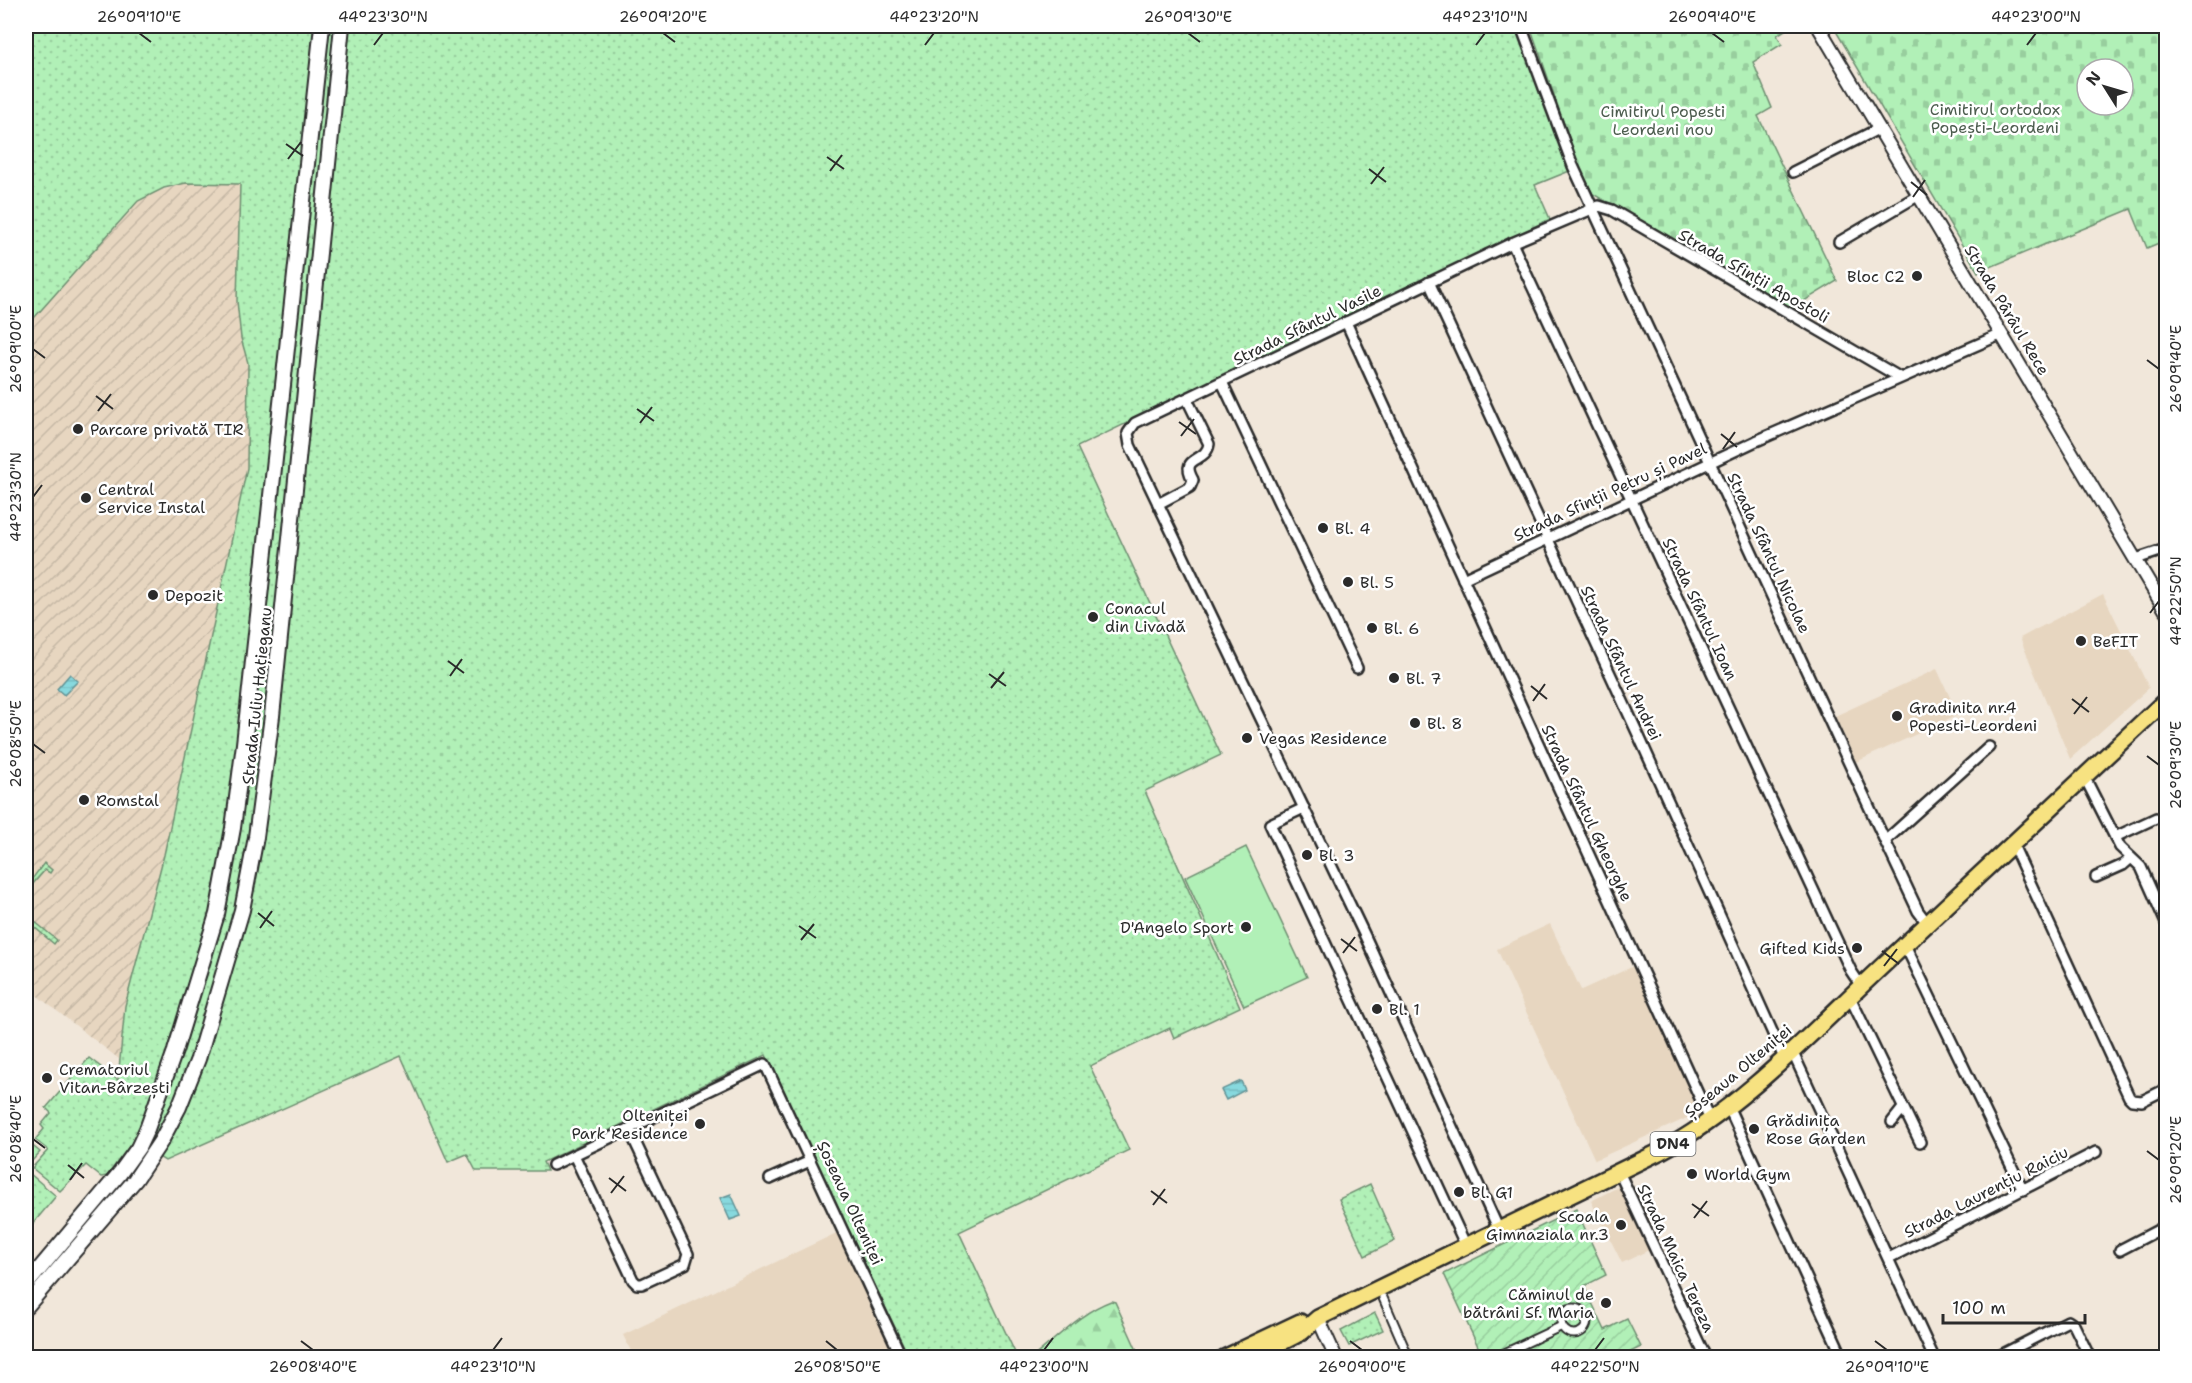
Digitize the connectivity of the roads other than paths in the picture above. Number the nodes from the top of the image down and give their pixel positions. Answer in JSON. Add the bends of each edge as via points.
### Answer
{"nodes":[{"id":1,"x":322,"y":26,"type":"edge"},
{"id":2,"x":342,"y":26,"type":"edge"},
{"id":3,"x":1521,"y":26,"type":"edge"},
{"id":4,"x":1818,"y":26,"type":"edge"},
{"id":5,"x":1880,"y":129,"type":"junction"},
{"id":6,"x":1793,"y":172,"type":"dead end"},
{"id":7,"x":1919,"y":195,"type":"junction"},
{"id":8,"x":1593,"y":207,"type":"junction"},
{"id":9,"x":1839,"y":242,"type":"dead end"},
{"id":10,"x":1512,"y":243,"type":"junction"},
{"id":11,"x":1430,"y":282,"type":"junction"},
{"id":12,"x":1346,"y":322,"type":"junction"},
{"id":13,"x":2002,"y":334,"type":"junction"},
{"id":14,"x":1899,"y":377,"type":"junction"},
{"id":15,"x":1222,"y":382,"type":"junction"},
{"id":16,"x":1186,"y":399,"type":"junction"},
{"id":17,"x":1710,"y":462,"type":"junction"},
{"id":18,"x":1632,"y":498,"type":"junction"},
{"id":19,"x":1158,"y":504,"type":"junction"},
{"id":20,"x":268,"y":521,"type":"junction"},
{"id":21,"x":291,"y":523,"type":"junction"},
{"id":22,"x":1547,"y":538,"type":"junction"},
{"id":23,"x":2166,"y":549,"type":"edge"},
{"id":24,"x":2136,"y":559,"type":"junction"},
{"id":25,"x":1463,"y":579,"type":"junction"},
{"id":26,"x":2166,"y":611,"type":"edge"},
{"id":27,"x":1357,"y":668,"type":"dead end"},
{"id":28,"x":2166,"y":702,"type":"edge"},
{"id":29,"x":1989,"y":747,"type":"dead end"},
{"id":30,"x":2084,"y":776,"type":"junction"},
{"id":31,"x":1304,"y":808,"type":"junction"},
{"id":32,"x":2156,"y":818,"type":"dead end"},
{"id":33,"x":2115,"y":837,"type":"junction"},
{"id":34,"x":1885,"y":842,"type":"junction"},
{"id":35,"x":2012,"y":843,"type":"junction"},
{"id":36,"x":2131,"y":858,"type":"junction"},
{"id":37,"x":2096,"y":877,"type":"dead end"},
{"id":38,"x":1927,"y":923,"type":"junction"},
{"id":39,"x":2166,"y":923,"type":"edge"},
{"id":40,"x":1905,"y":945,"type":"junction"},
{"id":41,"x":1861,"y":986,"type":"junction"},
{"id":42,"x":1850,"y":997,"type":"junction"},
{"id":43,"x":175,"y":1051,"type":"junction"},
{"id":44,"x":1788,"y":1054,"type":"junction"},
{"id":45,"x":198,"y":1059,"type":"junction"},
{"id":46,"x":2163,"y":1090,"type":"edge"},
{"id":47,"x":1728,"y":1106,"type":"junction"},
{"id":48,"x":1903,"y":1108,"type":"junction"},
{"id":49,"x":1710,"y":1120,"type":"junction"},
{"id":50,"x":1892,"y":1122,"type":"dead end"},
{"id":51,"x":629,"y":1129,"type":"junction"},
{"id":52,"x":1920,"y":1142,"type":"dead end"},
{"id":53,"x":2096,"y":1152,"type":"dead end"},
{"id":54,"x":574,"y":1155,"type":"junction"},
{"id":55,"x":810,"y":1161,"type":"junction"},
{"id":56,"x":553,"y":1165,"type":"dead end"},
{"id":57,"x":1619,"y":1172,"type":"junction"},
{"id":58,"x":770,"y":1179,"type":"dead end"},
{"id":59,"x":2023,"y":1190,"type":"junction"},
{"id":60,"x":2166,"y":1226,"type":"edge"},
{"id":61,"x":1499,"y":1230,"type":"junction"},
{"id":62,"x":1466,"y":1246,"type":"junction"},
{"id":63,"x":2120,"y":1250,"type":"dead end"},
{"id":64,"x":1889,"y":1258,"type":"junction"},
{"id":65,"x":26,"y":1285,"type":"edge"},
{"id":66,"x":1383,"y":1298,"type":"dead end"},
{"id":67,"x":26,"y":1307,"type":"edge"},
{"id":68,"x":1318,"y":1318,"type":"junction"},
{"id":69,"x":1562,"y":1326,"type":"junction"},
{"id":70,"x":1933,"y":1355,"type":"edge"},
{"id":71,"x":902,"y":1358,"type":"edge"},
{"id":72,"x":1224,"y":1358,"type":"edge"},
{"id":73,"x":1251,"y":1358,"type":"edge"},
{"id":74,"x":1336,"y":1358,"type":"edge"},
{"id":75,"x":1409,"y":1358,"type":"edge"},
{"id":76,"x":1494,"y":1358,"type":"edge"},
{"id":77,"x":1706,"y":1358,"type":"edge"},
{"id":78,"x":1844,"y":1358,"type":"edge"},
{"id":79,"x":1922,"y":1358,"type":"edge"},
{"id":80,"x":1995,"y":1358,"type":"edge"},
{"id":81,"x":2090,"y":1358,"type":"edge"}],
"edges":[{"from":1,"to":20,"type":"main road","name":"Strada Iuliu Hațieganu"},
{"from":2,"to":21,"type":"main road","name":"Strada Iuliu Hațieganu"},
{"from":3,"to":8,"type":"street","name":"Strada Sfântul Nicolae"},
{"from":4,"to":5,"type":"street","name":"Strada Pârâul Rece"},
{"from":5,"to":6,"type":"street"},
{"from":5,"to":7,"type":"street","name":"Strada Pârâul Rece"},
{"from":7,"to":9,"type":"street"},
{"from":7,"to":13,"type":"street","name":"Strada Pârâul Rece"},
{"from":8,"to":10,"type":"street","name":"Strada Sfântul Vasile"},
{"from":8,"to":14,"type":"street","name":"Strada Sfinții Apostoli","via":[[1612,210]]},
{"from":8,"to":17,"type":"street","name":"Strada Sfântul Nicolae"},
{"from":10,"to":11,"type":"street","name":"Strada Sfântul Vasile"},
{"from":10,"to":18,"type":"street","name":"Strada Sfântul Ioan"},
{"from":11,"to":12,"type":"street","name":"Strada Sfântul Vasile"},
{"from":11,"to":22,"type":"street","name":"Strada Sfântul Andrei"},
{"from":12,"to":15,"type":"street","name":"Strada Sfântul Vasile"},
{"from":12,"to":25,"type":"street","name":"Strada Sfântul Gheorghe"},
{"from":13,"to":14,"type":"street","name":"Strada Sfinții Petru și Pavel"},
{"from":13,"to":24,"type":"street","name":"Strada Pârâul Rece"},
{"from":14,"to":17,"type":"street","name":"Strada Sfinții Petru și Pavel"},
{"from":15,"to":16,"type":"street"},
{"from":15,"to":27,"type":"street","name":"Strada Sfântul Vasile"},
{"from":16,"to":19,"type":"street","via":[[1209,448],[1188,466],[1190,487]]},
{"from":16,"to":19,"type":"street","via":[[1135,423],[1128,433]]},
{"from":17,"to":18,"type":"street","name":"Strada Sfinții Petru și Pavel"},
{"from":17,"to":34,"type":"street","name":"Strada Sfântul Nicolae"},
{"from":18,"to":22,"type":"street","name":"Strada Sfinții Petru și Pavel"},
{"from":18,"to":41,"type":"street","name":"Strada Sfântul Ioan"},
{"from":19,"to":31,"type":"street"},
{"from":20,"to":21,"type":"main road"},
{"from":20,"to":43,"type":"main road","name":"Strada Iuliu Hațieganu","via":[[228,859],[210,938]]},
{"from":21,"to":45,"type":"main road","name":"Strada Iuliu Hațieganu","via":[[272,717],[252,865],[238,927]]},
{"from":22,"to":25,"type":"street","name":"Strada Sfinții Petru și Pavel"},
{"from":22,"to":44,"type":"street","name":"Strada Sfântul Andrei"},
{"from":23,"to":24,"type":"street"},
{"from":24,"to":26,"type":"street","name":"Strada Pârâul Rece"},
{"from":25,"to":49,"type":"street","name":"Strada Sfântul Gheorghe"},
{"from":28,"to":30,"type":"main road","name":"Șoseaua Olteniței","number":"DN4"},
{"from":29,"to":34,"type":"street"},
{"from":30,"to":33,"type":"street"},
{"from":30,"to":35,"type":"main road","name":"Șoseaua Olteniței","number":"DN4"},
{"from":31,"to":61,"type":"street"},
{"from":31,"to":62,"type":"street","via":[[1270,824]]},
{"from":32,"to":33,"type":"street"},
{"from":33,"to":36,"type":"street"},
{"from":34,"to":38,"type":"street","name":"Strada Sfântul Nicolae"},
{"from":35,"to":38,"type":"main road","name":"Șoseaua Olteniței","number":"DN4"},
{"from":35,"to":46,"type":"street","via":[[2129,1097],[2138,1102]]},
{"from":36,"to":37,"type":"street"},
{"from":36,"to":39,"type":"street","via":[[2141,867]]},
{"from":38,"to":40,"type":"main road","name":"Șoseaua Olteniței","number":"DN4"},
{"from":40,"to":41,"type":"main road","name":"Șoseaua Olteniței","number":"DN4"},
{"from":40,"to":59,"type":"street"},
{"from":41,"to":42,"type":"main road","name":"Șoseaua Olteniței","number":"DN4"},
{"from":42,"to":44,"type":"main road","name":"Șoseaua Olteniței","number":"DN4"},
{"from":42,"to":48,"type":"street"},
{"from":43,"to":45,"type":"main road"},
{"from":43,"to":65,"type":"main road","name":"Strada Iuliu Hațieganu","via":[[138,1148]]},
{"from":44,"to":47,"type":"main road","name":"Șoseaua Olteniței","number":"DN4"},
{"from":44,"to":64,"type":"street","name":"Strada Laurențiu Raiciu"},
{"from":45,"to":67,"type":"main road","name":"Strada Iuliu Hațieganu","via":[[179,1107],[149,1161]]},
{"from":47,"to":49,"type":"main road","name":"Șoseaua Olteniței","number":"DN4"},
{"from":47,"to":78,"type":"street"},
{"from":48,"to":50,"type":"street"},
{"from":48,"to":52,"type":"street"},
{"from":49,"to":57,"type":"main road","name":"Șoseaua Olteniței","number":"DN4"},
{"from":51,"to":54,"type":"street"},
{"from":51,"to":54,"type":"street","via":[[688,1254],[685,1264],[642,1284],[633,1280]]},
{"from":51,"to":55,"type":"street","name":"Șoseaua Olteniței","via":[[765,1064]]},
{"from":53,"to":59,"type":"street","name":"Strada Laurențiu Raiciu"},
{"from":54,"to":56,"type":"street"},
{"from":55,"to":58,"type":"street"},
{"from":55,"to":71,"type":"street","name":"Șoseaua Olteniței"},
{"from":57,"to":61,"type":"main road","name":"Șoseaua Olteniței","number":"DN4"},
{"from":57,"to":77,"type":"street","name":"Strada Maica Tereza"},
{"from":59,"to":64,"type":"street","name":"Strada Laurențiu Raiciu"},
{"from":60,"to":63,"type":"street"},
{"from":61,"to":62,"type":"main road","name":"Șoseaua Olteniței","number":"DN4"},
{"from":62,"to":68,"type":"main road","name":"Șoseaua Olteniței","number":"DN4"},
{"from":64,"to":70,"type":"street","name":"Strada Laurențiu Raiciu"},
{"from":66,"to":75,"type":"street"},
{"from":68,"to":72,"type":"main road","name":"Șoseaua Olteniței","number":"DN4","via":[[1298,1323]]},
{"from":68,"to":73,"type":"main road","name":"Șoseaua Olteniței","number":"DN4","via":[[1302,1332]]},
{"from":68,"to":74,"type":"street"},
{"from":69,"to":69,"type":"street","via":[[1564,1312],[1571,1307],[1580,1308],[1587,1315],[1588,1323],[1580,1333],[1571,1334]]},
{"from":69,"to":76,"type":"street"},
{"from":70,"to":79,"type":"street"},
{"from":80,"to":81,"type":"street","via":[[2070,1321]]}]}
